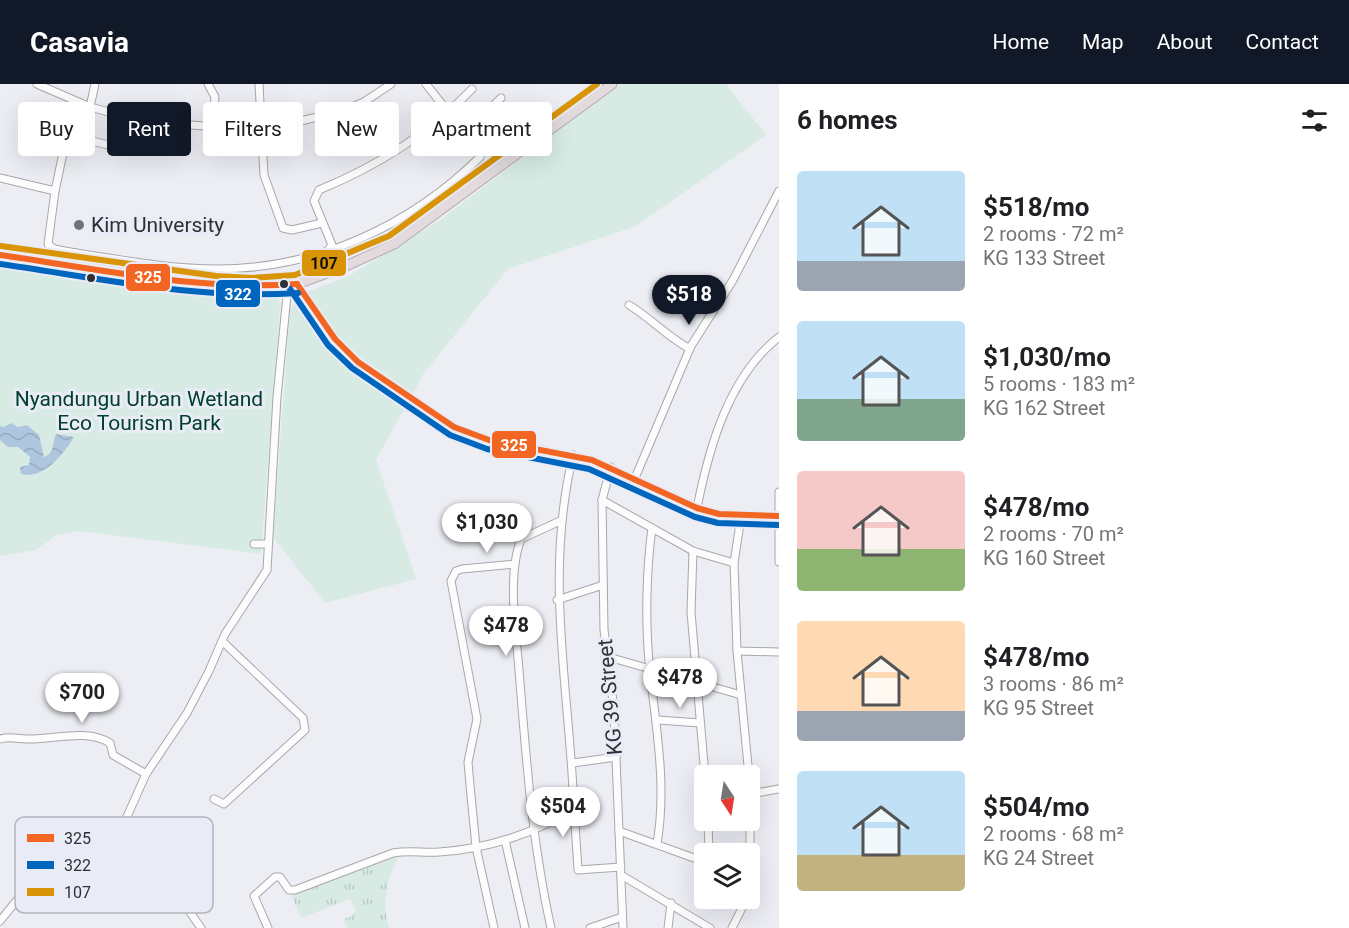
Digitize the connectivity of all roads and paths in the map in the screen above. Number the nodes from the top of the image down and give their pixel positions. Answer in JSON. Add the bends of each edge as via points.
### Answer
{"nodes":[{"id":1,"x":37,"y":84,"type":"edge"},
{"id":2,"x":95,"y":84,"type":"edge"},
{"id":3,"x":208,"y":84,"type":"edge"},
{"id":4,"x":269,"y":84,"type":"edge"},
{"id":5,"x":391,"y":84,"type":"edge"},
{"id":6,"x":426,"y":84,"type":"edge"},
{"id":7,"x":259,"y":85,"type":"edge"},
{"id":8,"x":609,"y":85,"type":"edge"},
{"id":9,"x":472,"y":89,"type":"dead end"},
{"id":10,"x":501,"y":98,"type":"dead end"},
{"id":11,"x":74,"y":100,"type":"joint"},
{"id":12,"x":79,"y":102,"type":"edge"},
{"id":13,"x":91,"y":102,"type":"edge"},
{"id":14,"x":215,"y":102,"type":"edge"},
{"id":15,"x":260,"y":102,"type":"edge"},
{"id":16,"x":440,"y":102,"type":"edge"},
{"id":17,"x":460,"y":102,"type":"edge"},
{"id":18,"x":497,"y":102,"type":"edge"},
{"id":19,"x":95,"y":108,"type":"edge"},
{"id":20,"x":303,"y":120,"type":"edge"},
{"id":21,"x":203,"y":126,"type":"edge"},
{"id":22,"x":411,"y":139,"type":"edge"},
{"id":23,"x":61,"y":156,"type":"edge"},
{"id":24,"x":263,"y":156,"type":"edge"},
{"id":25,"x":480,"y":157,"type":"dead end"},
{"id":26,"x":0,"y":178,"type":"edge"},
{"id":27,"x":55,"y":191,"type":"junction"},
{"id":28,"x":779,"y":191,"type":"edge"},
{"id":29,"x":322,"y":223,"type":"junction"},
{"id":30,"x":330,"y":250,"type":"junction"},
{"id":31,"x":76,"y":253,"type":"junction"},
{"id":32,"x":0,"y":255,"type":"edge"},
{"id":33,"x":93,"y":267,"type":"junction"},
{"id":34,"x":296,"y":284,"type":"junction"},
{"id":35,"x":629,"y":305,"type":"dead end"},
{"id":36,"x":779,"y":337,"type":"edge"},
{"id":37,"x":690,"y":349,"type":"junction"},
{"id":38,"x":573,"y":455,"type":"junction"},
{"id":39,"x":611,"y":467,"type":"junction"},
{"id":40,"x":634,"y":478,"type":"junction"},
{"id":41,"x":779,"y":492,"type":"edge"},
{"id":42,"x":602,"y":500,"type":"junction"},
{"id":43,"x":697,"y":508,"type":"junction"},
{"id":44,"x":778,"y":516,"type":"edge"},
{"id":45,"x":741,"y":517,"type":"junction"},
{"id":46,"x":560,"y":521,"type":"junction"},
{"id":47,"x":652,"y":528,"type":"junction"},
{"id":48,"x":254,"y":544,"type":"dead end"},
{"id":49,"x":268,"y":544,"type":"junction"},
{"id":50,"x":693,"y":551,"type":"junction"},
{"id":51,"x":779,"y":562,"type":"edge"},
{"id":52,"x":734,"y":563,"type":"junction"},
{"id":53,"x":515,"y":564,"type":"junction"},
{"id":54,"x":603,"y":585,"type":"junction"},
{"id":55,"x":557,"y":600,"type":"junction"},
{"id":56,"x":222,"y":641,"type":"junction"},
{"id":57,"x":737,"y":651,"type":"junction"},
{"id":58,"x":779,"y":652,"type":"edge"},
{"id":59,"x":605,"y":656,"type":"junction"},
{"id":60,"x":650,"y":669,"type":"junction"},
{"id":61,"x":696,"y":682,"type":"junction"},
{"id":62,"x":741,"y":695,"type":"junction"},
{"id":63,"x":658,"y":720,"type":"junction"},
{"id":64,"x":700,"y":723,"type":"junction"},
{"id":65,"x":0,"y":739,"type":"edge"},
{"id":66,"x":616,"y":757,"type":"junction"},
{"id":67,"x":573,"y":763,"type":"junction"},
{"id":68,"x":704,"y":765,"type":"edge"},
{"id":69,"x":748,"y":765,"type":"edge"},
{"id":70,"x":146,"y":774,"type":"junction"},
{"id":71,"x":779,"y":789,"type":"edge"},
{"id":72,"x":760,"y":792,"type":"edge"},
{"id":73,"x":214,"y":799,"type":"dead end"},
{"id":74,"x":574,"y":808,"type":"junction"},
{"id":75,"x":127,"y":817,"type":"edge"},
{"id":76,"x":533,"y":830,"type":"junction"},
{"id":77,"x":620,"y":831,"type":"junction"},
{"id":78,"x":505,"y":840,"type":"junction"},
{"id":79,"x":657,"y":844,"type":"junction"},
{"id":80,"x":476,"y":847,"type":"junction"},
{"id":81,"x":694,"y":858,"type":"edge"},
{"id":82,"x":621,"y":871,"type":"junction"},
{"id":83,"x":15,"y":902,"type":"edge"},
{"id":84,"x":671,"y":903,"type":"junction"},
{"id":85,"x":742,"y":909,"type":"edge"},
{"id":86,"x":191,"y":913,"type":"edge"},
{"id":87,"x":622,"y":916,"type":"junction"},
{"id":88,"x":0,"y":921,"type":"edge"},
{"id":89,"x":201,"y":928,"type":"edge"},
{"id":90,"x":268,"y":928,"type":"edge"},
{"id":91,"x":494,"y":928,"type":"edge"},
{"id":92,"x":525,"y":928,"type":"edge"},
{"id":93,"x":551,"y":928,"type":"edge"},
{"id":94,"x":590,"y":928,"type":"edge"},
{"id":95,"x":623,"y":928,"type":"edge"},
{"id":96,"x":668,"y":928,"type":"edge"},
{"id":97,"x":710,"y":928,"type":"edge"},
{"id":98,"x":732,"y":928,"type":"edge"}],
"edges":[{"from":1,"to":11,"type":"street"},
{"from":2,"to":13,"type":"street"},
{"from":3,"to":14,"type":"street"},
{"from":4,"to":7,"type":"street"},
{"from":5,"to":20,"type":"street","via":[[343,111]]},
{"from":6,"to":16,"type":"street"},
{"from":7,"to":15,"type":"street"},
{"from":8,"to":34,"type":"highway","via":[[394,244]]},
{"from":9,"to":17,"type":"street"},
{"from":10,"to":18,"type":"street"},
{"from":11,"to":12,"type":"street"},
{"from":19,"to":21,"type":"street","via":[[147,122]]},
{"from":22,"to":29,"type":"street","via":[[374,164],[319,190],[314,201]]},
{"from":23,"to":27,"type":"street"},
{"from":24,"to":29,"type":"street","via":[[264,175],[283,228],[292,230]]},
{"from":25,"to":30,"type":"street","via":[[460,177],[413,211]]},
{"from":26,"to":27,"type":"street"},
{"from":27,"to":31,"type":"street","via":[[48,244]]},
{"from":28,"to":37,"type":"street","via":[[733,280]]},
{"from":29,"to":30,"type":"street","via":[[332,241]]},
{"from":30,"to":31,"type":"street","via":[[274,265],[217,269]]},
{"from":30,"to":34,"type":"street"},
{"from":31,"to":33,"type":"street"},
{"from":32,"to":33,"type":"highway"},
{"from":33,"to":34,"type":"highway","via":[[215,285]]},
{"from":34,"to":38,"type":"street","via":[[352,357],[444,421],[489,440]]},
{"from":34,"to":49,"type":"street"},
{"from":35,"to":37,"type":"street"},
{"from":36,"to":43,"type":"street","via":[[751,362],[740,380],[719,433]]},
{"from":37,"to":40,"type":"street"},
{"from":38,"to":39,"type":"street"},
{"from":38,"to":46,"type":"street"},
{"from":39,"to":40,"type":"street"},
{"from":39,"to":42,"type":"street","name":"KG 39 Street"},
{"from":40,"to":43,"type":"street"},
{"from":41,"to":44,"type":"street"},
{"from":42,"to":47,"type":"street"},
{"from":42,"to":54,"type":"street","name":"KG 39 Street"},
{"from":43,"to":45,"type":"street"},
{"from":44,"to":45,"type":"street"},
{"from":44,"to":51,"type":"street"},
{"from":45,"to":52,"type":"street"},
{"from":46,"to":53,"type":"street","via":[[521,539]]},
{"from":46,"to":55,"type":"street"},
{"from":47,"to":50,"type":"street"},
{"from":47,"to":60,"type":"street","via":[[648,555]]},
{"from":48,"to":49,"type":"street"},
{"from":49,"to":56,"type":"street","via":[[263,579]]},
{"from":50,"to":52,"type":"street"},
{"from":50,"to":61,"type":"street","via":[[691,612]]},
{"from":52,"to":57,"type":"street"},
{"from":53,"to":76,"type":"street","via":[[516,624]]},
{"from":53,"to":80,"type":"street","via":[[462,569],[452,575],[477,719],[468,762]]},
{"from":54,"to":55,"type":"street"},
{"from":54,"to":59,"type":"street","name":"KG 39 Street"},
{"from":55,"to":67,"type":"street"},
{"from":56,"to":70,"type":"street","via":[[187,713]]},
{"from":56,"to":73,"type":"street","via":[[303,718],[305,730],[224,804]]},
{"from":57,"to":58,"type":"street"},
{"from":57,"to":62,"type":"street"},
{"from":59,"to":60,"type":"street"},
{"from":59,"to":66,"type":"street","name":"KG 39 Street","via":[[614,710]]},
{"from":60,"to":61,"type":"street"},
{"from":60,"to":63,"type":"street"},
{"from":61,"to":62,"type":"street"},
{"from":61,"to":64,"type":"street"},
{"from":62,"to":69,"type":"street"},
{"from":63,"to":64,"type":"street"},
{"from":63,"to":79,"type":"street","via":[[662,793]]},
{"from":64,"to":68,"type":"street"},
{"from":65,"to":70,"type":"street","via":[[98,737],[110,743],[113,755]]},
{"from":66,"to":67,"type":"street"},
{"from":66,"to":77,"type":"street","name":"KG 39 Street"},
{"from":67,"to":74,"type":"street"},
{"from":70,"to":75,"type":"street"},
{"from":71,"to":72,"type":"street"},
{"from":74,"to":76,"type":"street"},
{"from":74,"to":82,"type":"street","via":[[578,870]]},
{"from":76,"to":78,"type":"street"},
{"from":76,"to":93,"type":"street"},
{"from":77,"to":79,"type":"street"},
{"from":77,"to":82,"type":"street","name":"KG 39 Street"},
{"from":78,"to":80,"type":"street"},
{"from":78,"to":92,"type":"street"},
{"from":79,"to":81,"type":"street"},
{"from":80,"to":90,"type":"street","via":[[393,853],[295,890],[289,890],[276,877],[254,896]]},
{"from":80,"to":91,"type":"street"},
{"from":82,"to":84,"type":"street"},
{"from":82,"to":87,"type":"street","name":"KG 39 Street"},
{"from":83,"to":88,"type":"street"},
{"from":84,"to":96,"type":"street"},
{"from":84,"to":97,"type":"street"},
{"from":85,"to":98,"type":"street"},
{"from":86,"to":89,"type":"street"},
{"from":87,"to":94,"type":"street"},
{"from":87,"to":95,"type":"street","name":"KG 39 Street"}]}
